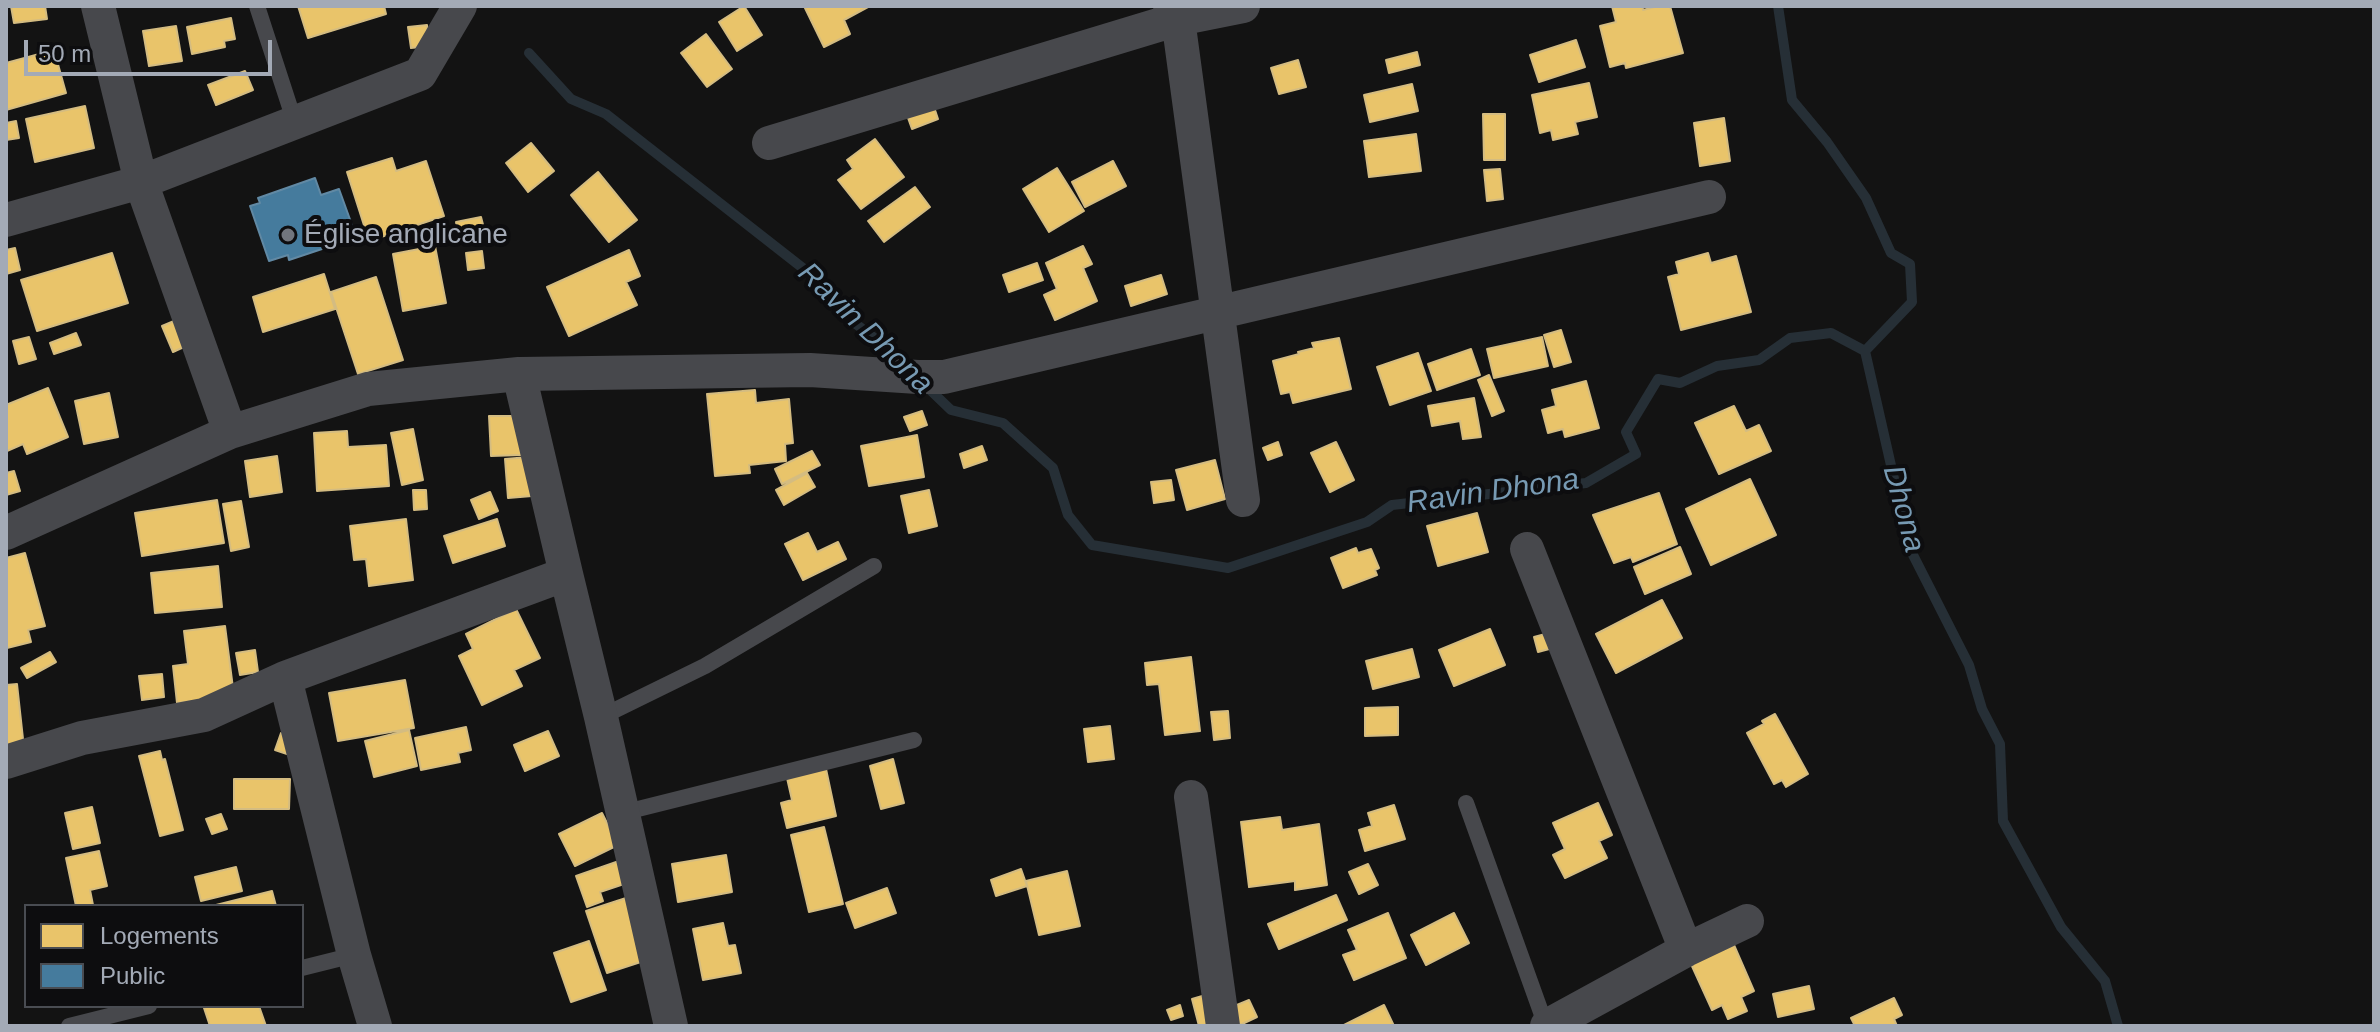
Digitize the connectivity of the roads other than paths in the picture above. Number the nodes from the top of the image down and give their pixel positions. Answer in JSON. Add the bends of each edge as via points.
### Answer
{"nodes":[{"id":1,"x":98,"y":6,"type":"edge"},
{"id":2,"x":257,"y":6,"type":"edge"},
{"id":3,"x":460,"y":6,"type":"edge"},
{"id":4,"x":1243,"y":6,"type":"edge"},
{"id":5,"x":1174,"y":12,"type":"edge"},
{"id":6,"x":295,"y":123,"type":"junction"},
{"id":7,"x":769,"y":143,"type":"dead end"},
{"id":8,"x":141,"y":182,"type":"junction"},
{"id":9,"x":1709,"y":197,"type":"dead end"},
{"id":10,"x":6,"y":220,"type":"edge"},
{"id":11,"x":1217,"y":313,"type":"junction"},
{"id":12,"x":519,"y":374,"type":"junction"},
{"id":13,"x":230,"y":432,"type":"junction"},
{"id":14,"x":1243,"y":500,"type":"dead end"},
{"id":15,"x":6,"y":533,"type":"edge"},
{"id":16,"x":1527,"y":549,"type":"dead end"},
{"id":17,"x":874,"y":566,"type":"dead end"},
{"id":18,"x":566,"y":574,"type":"junction"},
{"id":19,"x":285,"y":678,"type":"junction"},
{"id":20,"x":601,"y":717,"type":"junction"},
{"id":21,"x":914,"y":740,"type":"dead end"},
{"id":22,"x":6,"y":762,"type":"edge"},
{"id":23,"x":1191,"y":797,"type":"dead end"},
{"id":24,"x":1466,"y":803,"type":"dead end"},
{"id":25,"x":622,"y":813,"type":"junction"},
{"id":26,"x":1747,"y":921,"type":"dead end"},
{"id":27,"x":1686,"y":950,"type":"junction"},
{"id":28,"x":354,"y":955,"type":"junction"},
{"id":29,"x":304,"y":968,"type":"edge"},
{"id":30,"x":141,"y":1008,"type":"edge"},
{"id":31,"x":69,"y":1026,"type":"edge"},
{"id":32,"x":375,"y":1026,"type":"edge"},
{"id":33,"x":671,"y":1026,"type":"edge"},
{"id":34,"x":1223,"y":1026,"type":"edge"},
{"id":35,"x":1547,"y":1026,"type":"edge"}],
"edges":[{"from":1,"to":8,"type":"street"},
{"from":2,"to":6,"type":"lane"},
{"from":3,"to":6,"type":"street","via":[[420,74]]},
{"from":4,"to":5,"type":"street"},
{"from":5,"to":7,"type":"street"},
{"from":5,"to":11,"type":"street"},
{"from":6,"to":8,"type":"street"},
{"from":8,"to":10,"type":"street"},
{"from":8,"to":13,"type":"street"},
{"from":9,"to":11,"type":"street"},
{"from":11,"to":12,"type":"street","via":[[944,377],[810,370]]},
{"from":11,"to":14,"type":"street"},
{"from":12,"to":13,"type":"street","via":[[368,389]]},
{"from":12,"to":18,"type":"street"},
{"from":13,"to":15,"type":"street"},
{"from":16,"to":27,"type":"street"},
{"from":17,"to":20,"type":"lane","via":[[705,666]]},
{"from":18,"to":19,"type":"street"},
{"from":18,"to":20,"type":"street"},
{"from":19,"to":22,"type":"street","via":[[204,715],[82,738]]},
{"from":19,"to":28,"type":"street"},
{"from":20,"to":25,"type":"street"},
{"from":21,"to":25,"type":"lane"},
{"from":23,"to":34,"type":"street"},
{"from":24,"to":35,"type":"lane"},
{"from":25,"to":33,"type":"street"},
{"from":26,"to":27,"type":"street"},
{"from":27,"to":35,"type":"street"},
{"from":28,"to":29,"type":"lane"},
{"from":28,"to":32,"type":"street"},
{"from":30,"to":31,"type":"lane"}]}
